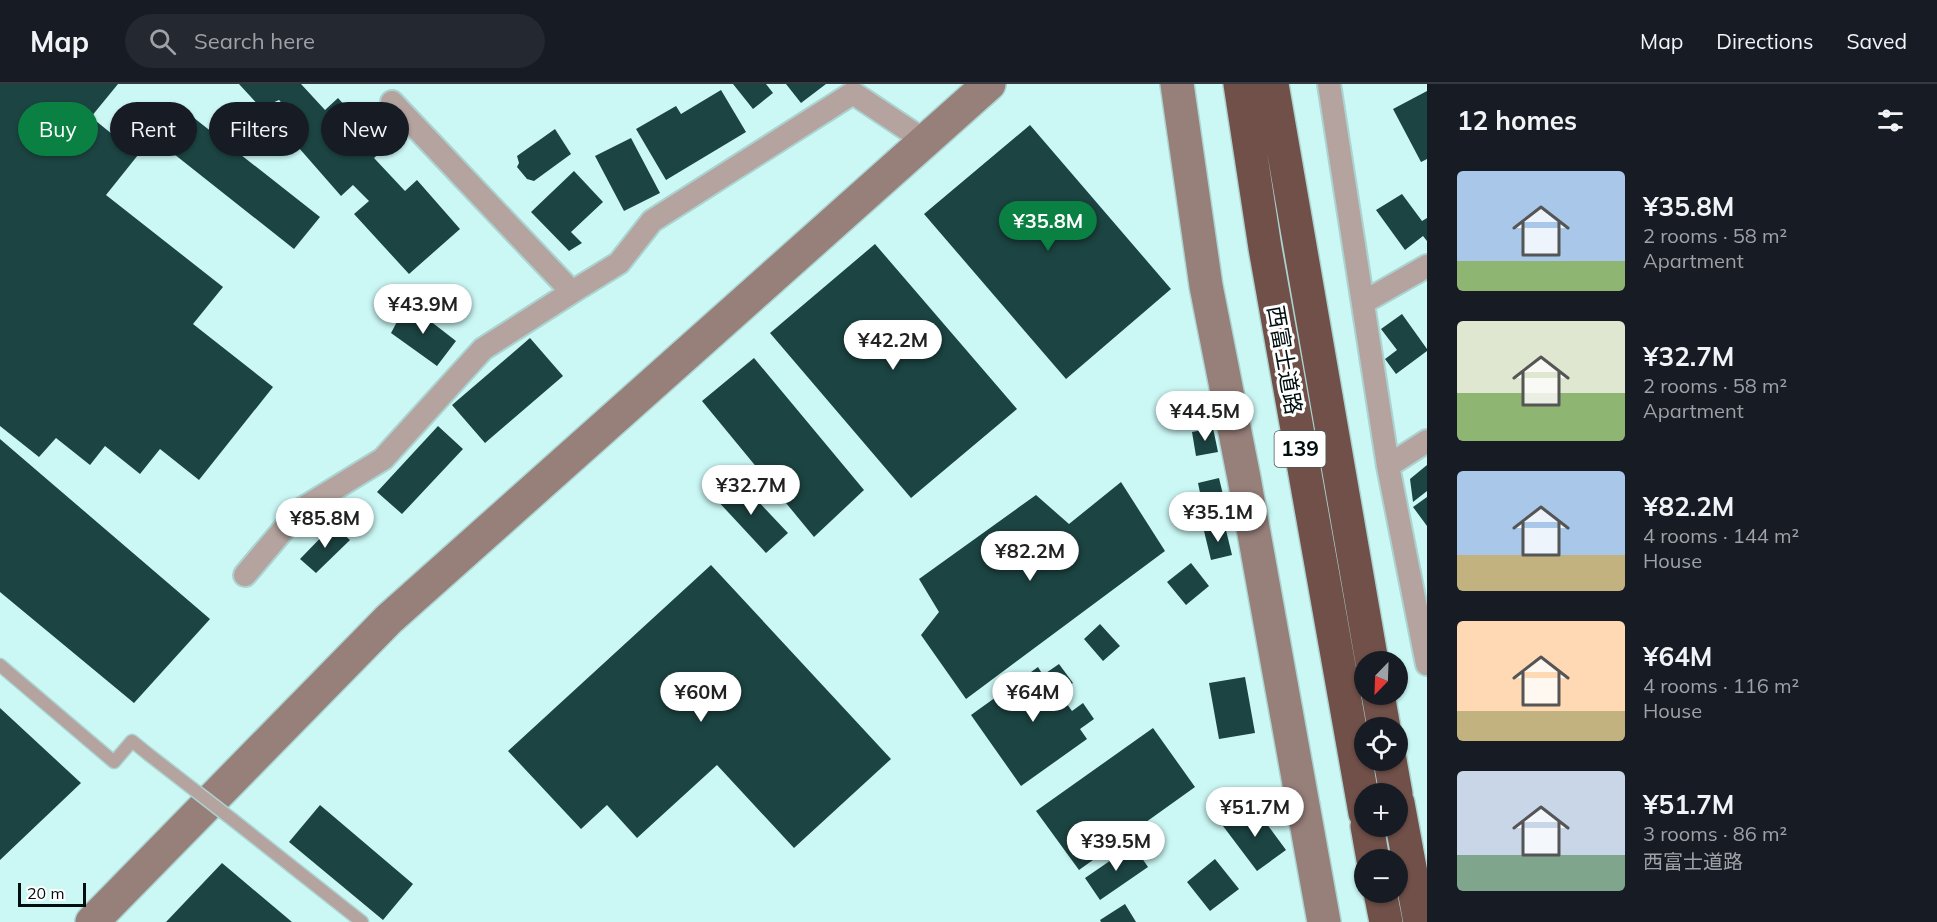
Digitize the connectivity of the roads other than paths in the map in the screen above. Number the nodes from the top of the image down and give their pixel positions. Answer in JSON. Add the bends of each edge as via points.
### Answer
{"nodes":[{"id":1,"x":988,"y":84,"type":"edge"},
{"id":2,"x":1177,"y":84,"type":"edge"},
{"id":3,"x":1240,"y":84,"type":"edge"},
{"id":4,"x":1272,"y":84,"type":"edge"},
{"id":5,"x":1329,"y":84,"type":"edge"},
{"id":6,"x":409,"y":120,"type":"edge"},
{"id":7,"x":925,"y":141,"type":"junction"},
{"id":8,"x":1427,"y":266,"type":"edge"},
{"id":9,"x":572,"y":292,"type":"junction"},
{"id":10,"x":1364,"y":302,"type":"junction"},
{"id":11,"x":1427,"y":441,"type":"edge"},
{"id":12,"x":1388,"y":466,"type":"junction"},
{"id":13,"x":1405,"y":546,"type":"junction"},
{"id":14,"x":1427,"y":560,"type":"edge"},
{"id":15,"x":245,"y":575,"type":"dead end"},
{"id":16,"x":1370,"y":651,"type":"edge"},
{"id":17,"x":1427,"y":664,"type":"edge"},
{"id":18,"x":0,"y":665,"type":"edge"},
{"id":19,"x":1360,"y":783,"type":"edge"},
{"id":20,"x":1404,"y":837,"type":"edge"},
{"id":21,"x":1382,"y":903,"type":"edge"},
{"id":22,"x":92,"y":922,"type":"edge"},
{"id":23,"x":362,"y":922,"type":"edge"},
{"id":24,"x":1324,"y":922,"type":"edge"},
{"id":25,"x":1386,"y":922,"type":"edge"},
{"id":26,"x":1420,"y":922,"type":"edge"}],
"edges":[{"from":1,"to":7,"type":"street"},
{"from":2,"to":24,"type":"street","via":[[1206,286]]},
{"from":3,"to":19,"type":"highway","name":"西富士道路","number":"139","via":[[1267,260]]},
{"from":4,"to":16,"type":"highway","name":"西富士道路","number":"139"},
{"from":5,"to":10,"type":"street"},
{"from":6,"to":9,"type":"street"},
{"from":7,"to":9,"type":"street","via":[[853,93],[652,221],[619,263]]},
{"from":7,"to":22,"type":"street","via":[[389,619]]},
{"from":8,"to":10,"type":"street"},
{"from":9,"to":15,"type":"street","via":[[483,349],[383,459],[300,510]]},
{"from":10,"to":12,"type":"street"},
{"from":11,"to":12,"type":"street"},
{"from":12,"to":13,"type":"street"},
{"from":13,"to":14,"type":"street"},
{"from":13,"to":17,"type":"street"},
{"from":18,"to":23,"type":"lane","bridge":true,"via":[[114,762],[132,741]]},
{"from":20,"to":26,"type":"highway"},
{"from":21,"to":25,"type":"highway"}]}
